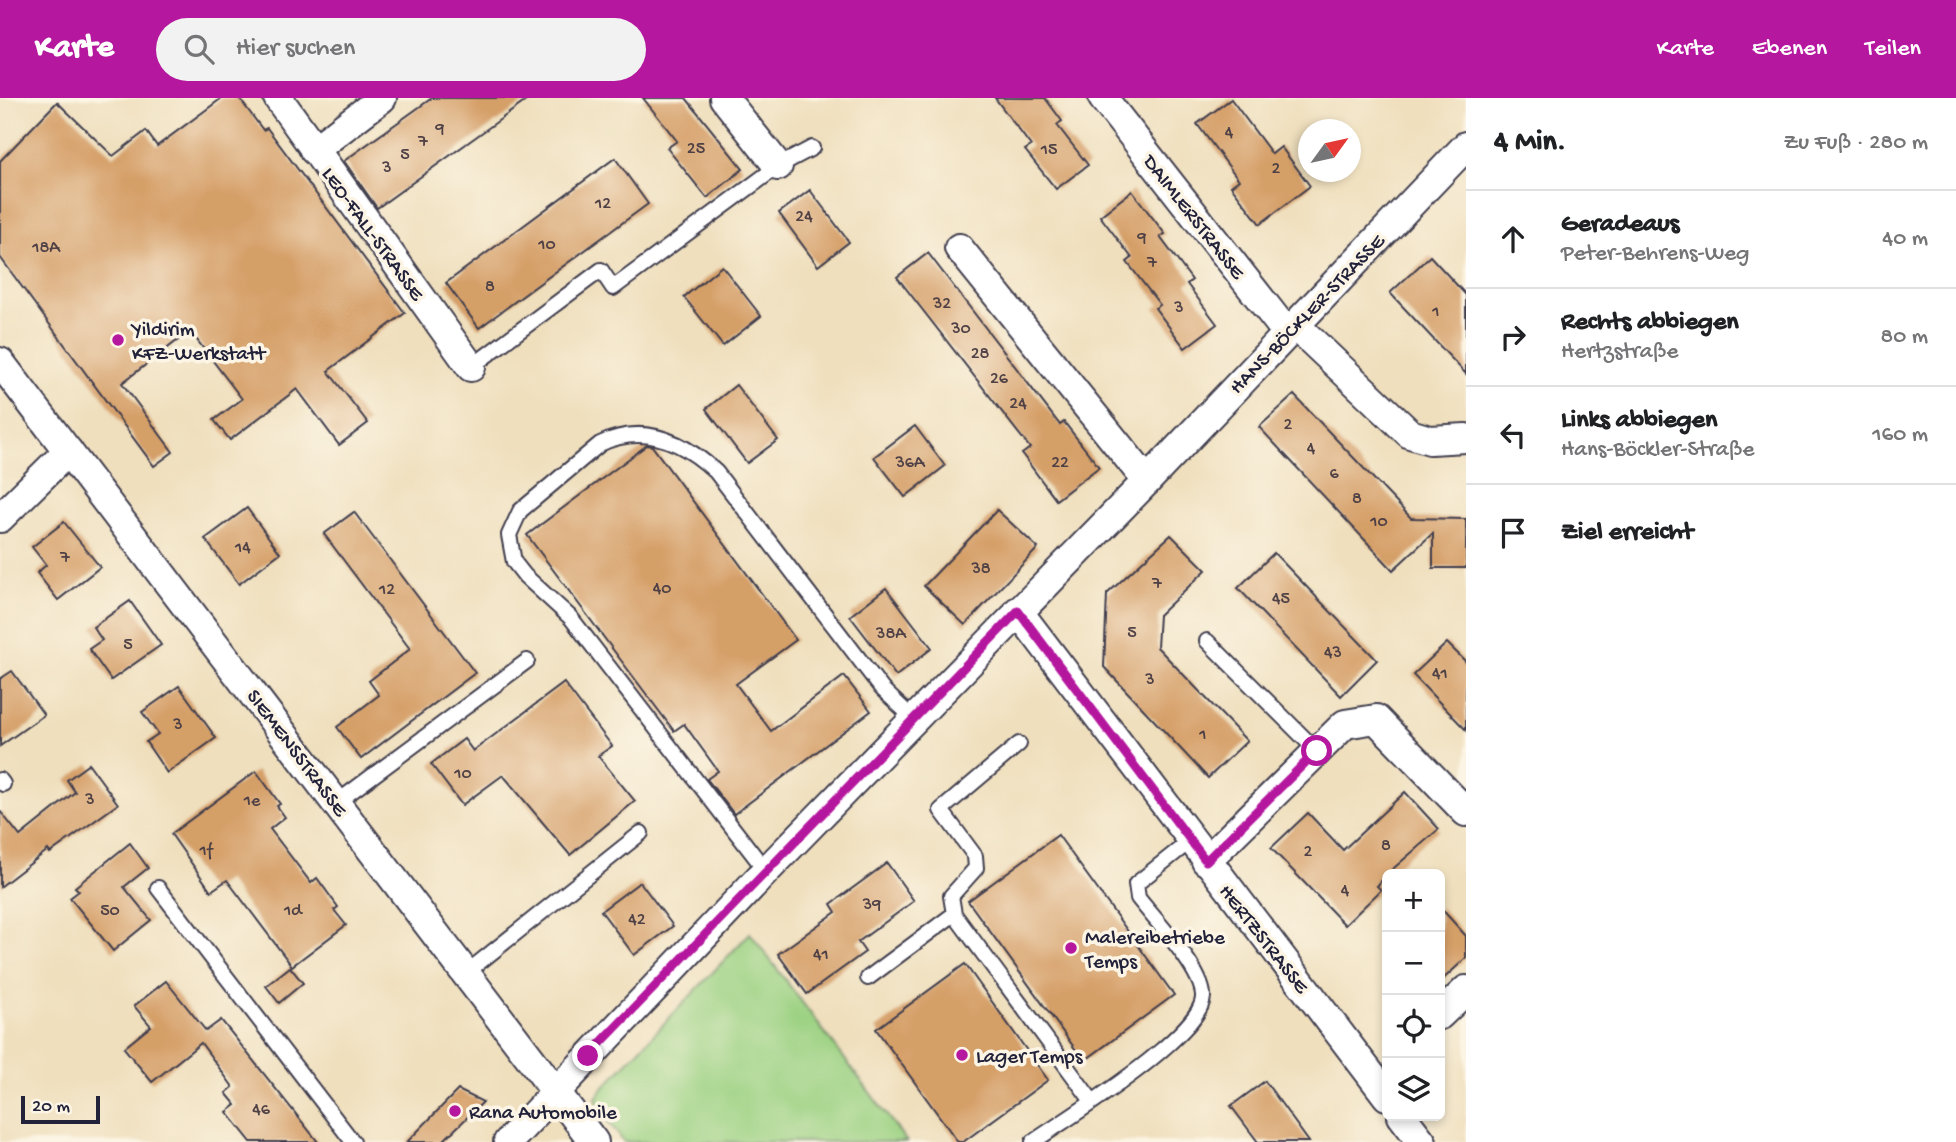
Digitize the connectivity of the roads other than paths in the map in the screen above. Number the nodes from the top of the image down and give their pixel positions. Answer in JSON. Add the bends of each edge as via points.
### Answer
{"nodes":[{"id":1,"x":278,"y":98,"type":"edge"},
{"id":2,"x":382,"y":98,"type":"edge"},
{"id":3,"x":724,"y":98,"type":"edge"},
{"id":4,"x":1103,"y":98,"type":"edge"},
{"id":5,"x":1466,"y":146,"type":"edge"},
{"id":6,"x":812,"y":148,"type":"dead end"},
{"id":7,"x":314,"y":150,"type":"junction"},
{"id":8,"x":778,"y":166,"type":"junction"},
{"id":9,"x":959,"y":248,"type":"dead end"},
{"id":10,"x":1291,"y":329,"type":"junction"},
{"id":11,"x":0,"y":362,"type":"edge"},
{"id":12,"x":471,"y":367,"type":"joint"},
{"id":13,"x":1466,"y":438,"type":"edge"},
{"id":14,"x":68,"y":451,"type":"junction"},
{"id":15,"x":1147,"y":481,"type":"junction"},
{"id":16,"x":0,"y":518,"type":"edge"},
{"id":17,"x":1018,"y":611,"type":"junction"},
{"id":18,"x":1208,"y":641,"type":"dead end"},
{"id":19,"x":527,"y":662,"type":"dead end"},
{"id":20,"x":915,"y":720,"type":"junction"},
{"id":21,"x":1019,"y":744,"type":"dead end"},
{"id":22,"x":1317,"y":751,"type":"junction"},
{"id":23,"x":336,"y":803,"type":"junction"},
{"id":24,"x":1466,"y":812,"type":"edge"},
{"id":25,"x":641,"y":833,"type":"dead end"},
{"id":26,"x":1198,"y":851,"type":"junction"},
{"id":27,"x":766,"y":871,"type":"junction"},
{"id":28,"x":158,"y":888,"type":"dead end"},
{"id":29,"x":954,"y":914,"type":"junction"},
{"id":30,"x":466,"y":973,"type":"junction"},
{"id":31,"x":868,"y":978,"type":"dead end"},
{"id":32,"x":1466,"y":990,"type":"edge"},
{"id":33,"x":1445,"y":1010,"type":"edge"},
{"id":34,"x":1382,"y":1079,"type":"edge"},
{"id":35,"x":555,"y":1091,"type":"junction"},
{"id":36,"x":1092,"y":1101,"type":"junction"},
{"id":37,"x":1406,"y":1121,"type":"edge"},
{"id":38,"x":353,"y":1142,"type":"edge"},
{"id":39,"x":508,"y":1142,"type":"edge"},
{"id":40,"x":594,"y":1142,"type":"edge"},
{"id":41,"x":1033,"y":1142,"type":"edge"},
{"id":42,"x":1422,"y":1142,"type":"edge"}],
"edges":[{"from":1,"to":7,"type":"street","name":"LEO-FALL-STRASSE"},
{"from":2,"to":7,"type":"street"},
{"from":3,"to":8,"type":"street"},
{"from":4,"to":10,"type":"street","name":"DAIMLERSTRASSE"},
{"from":5,"to":10,"type":"street","name":"HANS-BÖCKLER-STRASSE"},
{"from":6,"to":8,"type":"lane"},
{"from":7,"to":12,"type":"street","name":"LEO-FALL-STRASSE"},
{"from":8,"to":12,"type":"lane","via":[[613,288],[601,270]]},
{"from":9,"to":15,"type":"street"},
{"from":10,"to":13,"type":"street","name":"DAIMLERSTRASSE","via":[[1410,434],[1430,440]]},
{"from":10,"to":15,"type":"street","name":"HANS-BÖCKLER-STRASSE"},
{"from":11,"to":14,"type":"street","name":"SIEMENSSTRASSE"},
{"from":14,"to":16,"type":"street"},
{"from":14,"to":23,"type":"street","name":"SIEMENSSTRASSE"},
{"from":15,"to":17,"type":"street","name":"HANS-BÖCKLER-STRASSE"},
{"from":17,"to":20,"type":"street","name":"HANS-BÖCKLER-STRASSE"},
{"from":17,"to":26,"type":"street","name":"HERTZSTRASSE"},
{"from":18,"to":22,"type":"lane"},
{"from":19,"to":23,"type":"lane"},
{"from":20,"to":27,"type":"street","name":"HANS-BÖCKLER-STRASSE"},
{"from":20,"to":27,"type":"lane","via":[[882,689],[716,472],[681,444],[642,434],[615,437],[600,444],[520,511],[509,534],[514,562],[571,618]]},
{"from":21,"to":29,"type":"lane","via":[[942,810],[975,856],[976,868],[951,897]]},
{"from":22,"to":24,"type":"street","via":[[1345,724],[1376,719]]},
{"from":22,"to":26,"type":"street"},
{"from":23,"to":30,"type":"street","name":"SIEMENSSTRASSE"},
{"from":25,"to":30,"type":"lane"},
{"from":26,"to":34,"type":"street","name":"HERTZSTRASSE"},
{"from":26,"to":36,"type":"lane","via":[[1136,884],[1138,898],[1198,976],[1203,995],[1200,1010],[1162,1051]]},
{"from":27,"to":35,"type":"street","name":"HANS-BÖCKLER-STRASSE"},
{"from":28,"to":38,"type":"lane"},
{"from":29,"to":31,"type":"lane"},
{"from":29,"to":36,"type":"lane"},
{"from":30,"to":35,"type":"street","name":"SIEMENSSTRASSE"},
{"from":32,"to":33,"type":"street"},
{"from":35,"to":39,"type":"street","name":"HANS-BÖCKLER-STRASSE"},
{"from":35,"to":40,"type":"street","name":"SIEMENSSTRASSE"},
{"from":36,"to":41,"type":"lane"},
{"from":37,"to":42,"type":"street"}]}
